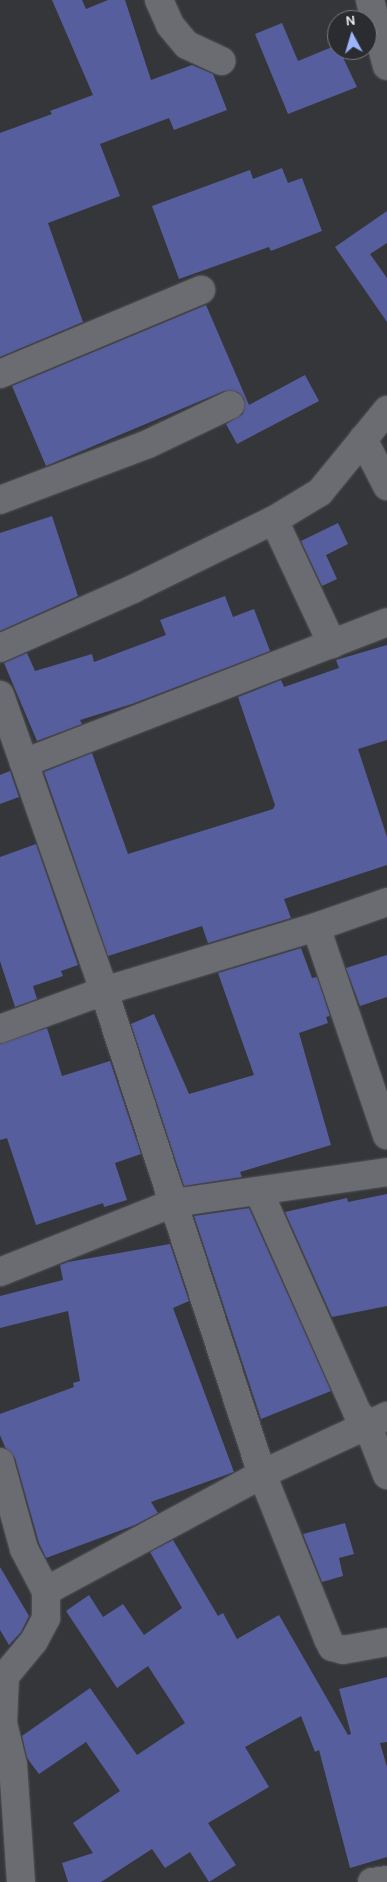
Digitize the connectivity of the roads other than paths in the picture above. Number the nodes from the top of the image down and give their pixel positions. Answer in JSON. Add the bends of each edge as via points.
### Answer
{"nodes":[{"id":1,"x":159,"y":0,"type":"edge"},
{"id":2,"x":370,"y":0,"type":"edge"},
{"id":3,"x":222,"y":61,"type":"dead end"},
{"id":4,"x":387,"y":66,"type":"edge"},
{"id":5,"x":201,"y":290,"type":"dead end"},
{"id":6,"x":0,"y":374,"type":"edge"},
{"id":7,"x":230,"y":405,"type":"dead end"},
{"id":8,"x":387,"y":410,"type":"edge"},
{"id":9,"x":363,"y":438,"type":"junction"},
{"id":10,"x":387,"y":486,"type":"edge"},
{"id":11,"x":0,"y":500,"type":"edge"},
{"id":12,"x":274,"y":520,"type":"junction"},
{"id":13,"x":387,"y":622,"type":"edge"},
{"id":14,"x":332,"y":644,"type":"junction"},
{"id":15,"x":0,"y":648,"type":"edge"},
{"id":16,"x":0,"y":695,"type":"edge"},
{"id":17,"x":24,"y":763,"type":"junction"},
{"id":18,"x":387,"y":902,"type":"edge"},
{"id":19,"x":316,"y":927,"type":"junction"},
{"id":20,"x":104,"y":991,"type":"junction"},
{"id":21,"x":0,"y":1030,"type":"edge"},
{"id":22,"x":387,"y":1135,"type":"edge"},
{"id":23,"x":387,"y":1172,"type":"edge"},
{"id":24,"x":259,"y":1192,"type":"junction"},
{"id":25,"x":173,"y":1203,"type":"junction"},
{"id":26,"x":0,"y":1272,"type":"edge"},
{"id":27,"x":377,"y":1420,"type":"edge"},
{"id":28,"x":0,"y":1462,"type":"edge"},
{"id":29,"x":262,"y":1474,"type":"junction"},
{"id":30,"x":387,"y":1475,"type":"edge"},
{"id":31,"x":46,"y":1591,"type":"junction"},
{"id":32,"x":387,"y":1642,"type":"edge"},
{"id":33,"x":1,"y":1725,"type":"edge"},
{"id":34,"x":387,"y":1880,"type":"edge"},
{"id":35,"x":21,"y":1882,"type":"edge"},
{"id":36,"x":372,"y":1882,"type":"edge"}],
"edges":[{"from":1,"to":3,"type":"street","via":[[170,25],[188,45]]},
{"from":2,"to":4,"type":"street"},
{"from":5,"to":6,"type":"street"},
{"from":7,"to":11,"type":"street","via":[[148,444]]},
{"from":8,"to":9,"type":"street"},
{"from":9,"to":10,"type":"street"},
{"from":9,"to":12,"type":"street","via":[[320,492]]},
{"from":12,"to":14,"type":"street"},
{"from":12,"to":15,"type":"street","via":[[133,589]]},
{"from":13,"to":14,"type":"street"},
{"from":14,"to":17,"type":"street"},
{"from":16,"to":17,"type":"street"},
{"from":17,"to":20,"type":"street"},
{"from":18,"to":19,"type":"street"},
{"from":19,"to":20,"type":"street"},
{"from":19,"to":22,"type":"street"},
{"from":20,"to":21,"type":"street"},
{"from":20,"to":25,"type":"street"},
{"from":23,"to":24,"type":"street"},
{"from":24,"to":25,"type":"street"},
{"from":24,"to":27,"type":"street","via":[[358,1412]]},
{"from":25,"to":26,"type":"street"},
{"from":25,"to":29,"type":"street"},
{"from":27,"to":29,"type":"street"},
{"from":27,"to":30,"type":"street"},
{"from":28,"to":31,"type":"street","via":[[24,1549]]},
{"from":29,"to":31,"type":"street"},
{"from":29,"to":32,"type":"street","via":[[332,1647],[343,1650]]},
{"from":31,"to":33,"type":"street","via":[[46,1618],[34,1641],[5,1676]]},
{"from":33,"to":35,"type":"street","via":[[13,1765]]},
{"from":34,"to":36,"type":"street"}]}
